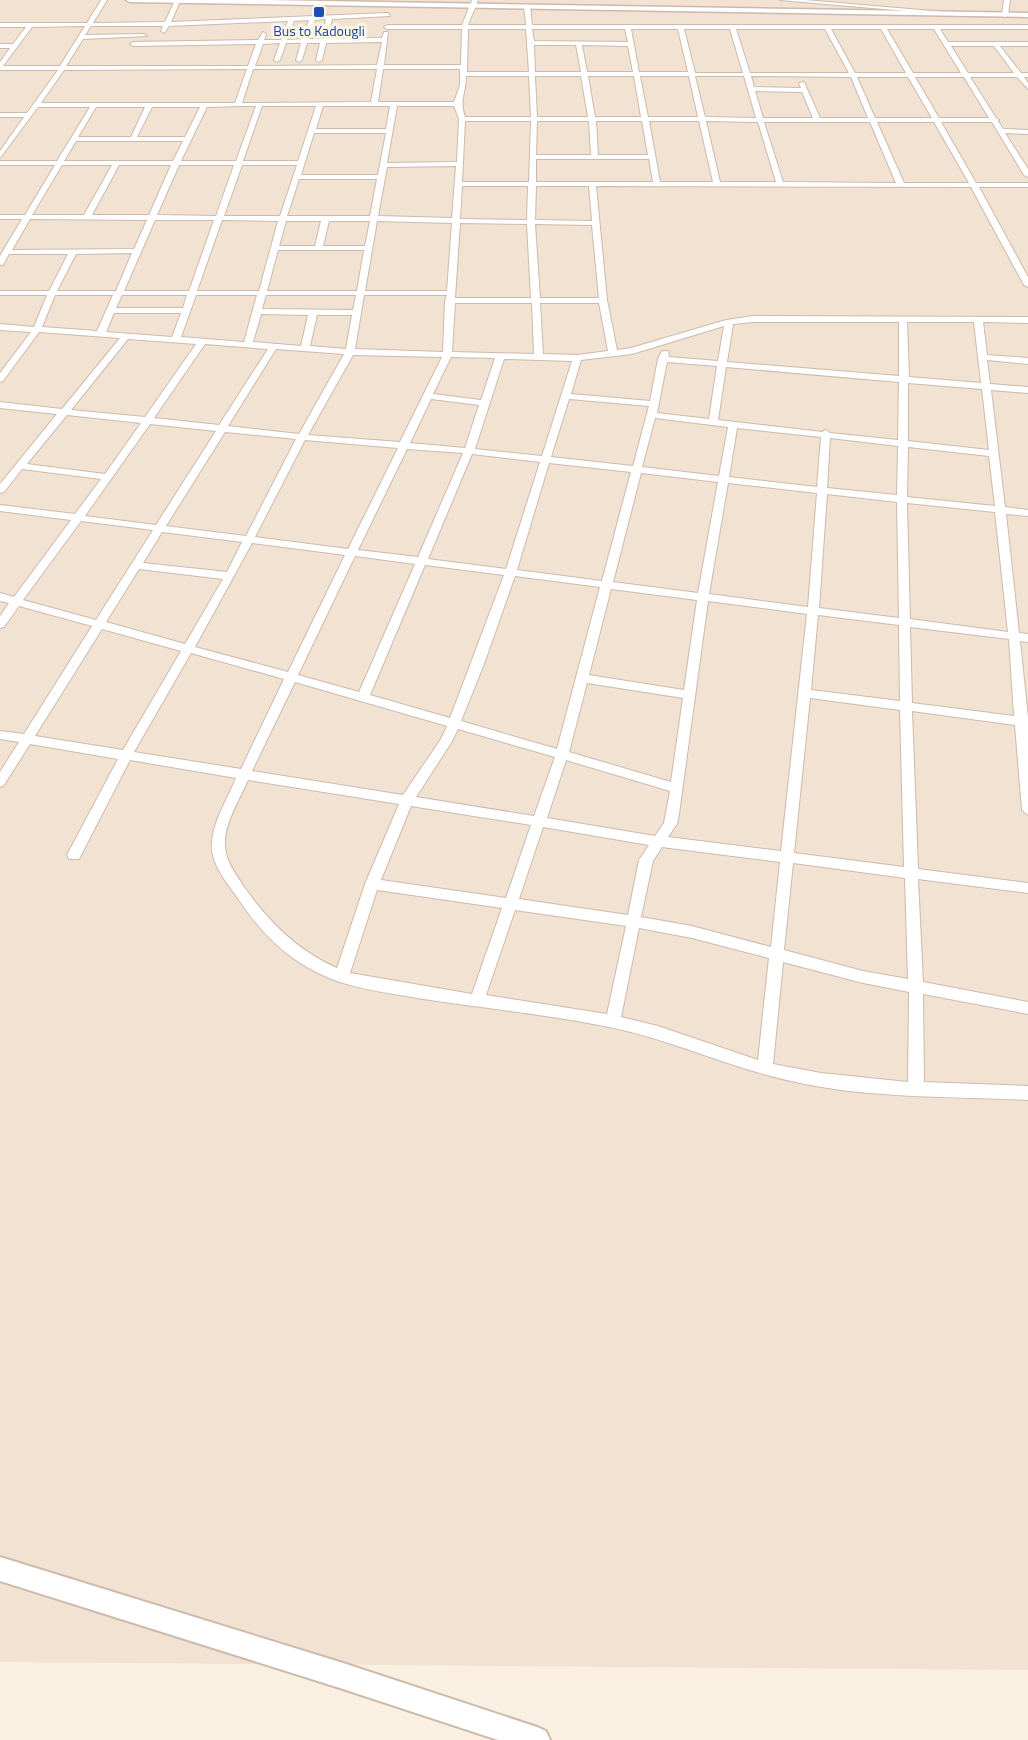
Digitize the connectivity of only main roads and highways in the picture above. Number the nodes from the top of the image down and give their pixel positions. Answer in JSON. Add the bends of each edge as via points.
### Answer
{"nodes":[{"id":1,"x":130,"y":0,"type":"edge"},
{"id":2,"x":147,"y":0,"type":"edge"},
{"id":3,"x":196,"y":0,"type":"edge"},
{"id":4,"x":177,"y":1,"type":"edge"},
{"id":5,"x":248,"y":1,"type":"edge"},
{"id":6,"x":297,"y":1,"type":"edge"},
{"id":7,"x":365,"y":2,"type":"edge"},
{"id":8,"x":473,"y":3,"type":"edge"},
{"id":9,"x":1028,"y":15,"type":"edge"}],
"edges":[{"from":1,"to":2,"type":"main road"},
{"from":2,"to":4,"type":"main road"},
{"from":3,"to":4,"type":"main road"},
{"from":3,"to":5,"type":"main road"},
{"from":5,"to":6,"type":"main road"},
{"from":6,"to":7,"type":"main road"},
{"from":7,"to":8,"type":"main road"},
{"from":8,"to":9,"type":"main road"}]}
